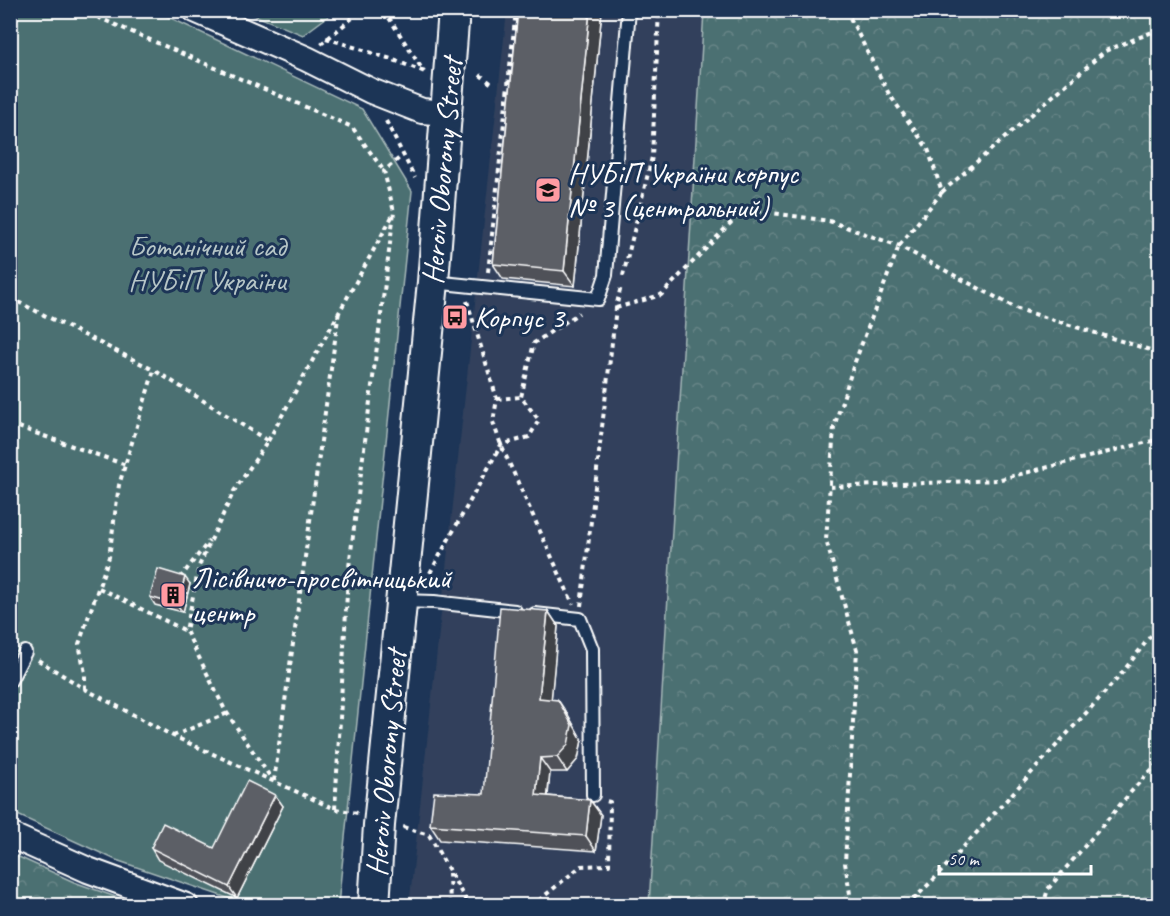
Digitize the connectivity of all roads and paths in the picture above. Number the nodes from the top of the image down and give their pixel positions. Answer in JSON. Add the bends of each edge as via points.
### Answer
{"nodes":[{"id":1,"x":81,"y":10,"type":"edge"},
{"id":2,"x":195,"y":10,"type":"edge"},
{"id":3,"x":362,"y":10,"type":"edge"},
{"id":4,"x":384,"y":10,"type":"edge"},
{"id":5,"x":454,"y":10,"type":"edge"},
{"id":6,"x":516,"y":10,"type":"edge"},
{"id":7,"x":629,"y":10,"type":"edge"},
{"id":8,"x":659,"y":10,"type":"edge"},
{"id":9,"x":846,"y":10,"type":"edge"},
{"id":10,"x":1160,"y":29,"type":"edge"},
{"id":11,"x":326,"y":38,"type":"junction"},
{"id":12,"x":307,"y":59,"type":"junction"},
{"id":13,"x":480,"y":75,"type":"dead end"},
{"id":14,"x":492,"y":84,"type":"dead end"},
{"id":15,"x":371,"y":91,"type":"junction"},
{"id":16,"x":446,"y":113,"type":"junction"},
{"id":17,"x":403,"y":155,"type":"junction"},
{"id":18,"x":384,"y":171,"type":"junction"},
{"id":19,"x":420,"y":187,"type":"dead end"},
{"id":20,"x":942,"y":192,"type":"junction"},
{"id":21,"x":394,"y":212,"type":"junction"},
{"id":22,"x":899,"y":246,"type":"junction"},
{"id":23,"x":447,"y":283,"type":"junction"},
{"id":24,"x":486,"y":287,"type":"junction"},
{"id":25,"x":10,"y":298,"type":"edge"},
{"id":26,"x":598,"y":299,"type":"junction"},
{"id":27,"x":616,"y":308,"type":"junction"},
{"id":28,"x":339,"y":311,"type":"junction"},
{"id":29,"x":1160,"y":353,"type":"edge"},
{"id":30,"x":154,"y":370,"type":"junction"},
{"id":31,"x":521,"y":397,"type":"junction"},
{"id":32,"x":497,"y":399,"type":"junction"},
{"id":33,"x":10,"y":424,"type":"edge"},
{"id":34,"x":1160,"y":439,"type":"edge"},
{"id":35,"x":268,"y":441,"type":"junction"},
{"id":36,"x":501,"y":445,"type":"junction"},
{"id":37,"x":126,"y":465,"type":"junction"},
{"id":38,"x":830,"y":487,"type":"junction"},
{"id":39,"x":214,"y":535,"type":"junction"},
{"id":40,"x":426,"y":579,"type":"dead end"},
{"id":41,"x":178,"y":581,"type":"edge"},
{"id":42,"x":99,"y":588,"type":"junction"},
{"id":43,"x":400,"y":601,"type":"junction"},
{"id":44,"x":579,"y":619,"type":"junction"},
{"id":45,"x":1160,"y":624,"type":"edge"},
{"id":46,"x":186,"y":631,"type":"junction"},
{"id":47,"x":26,"y":652,"type":"joint"},
{"id":48,"x":10,"y":681,"type":"edge"},
{"id":49,"x":85,"y":689,"type":"junction"},
{"id":50,"x":228,"y":713,"type":"junction"},
{"id":51,"x":173,"y":736,"type":"junction"},
{"id":52,"x":1160,"y":761,"type":"edge"},
{"id":53,"x":273,"y":781,"type":"junction"},
{"id":54,"x":592,"y":795,"type":"joint"},
{"id":55,"x":335,"y":809,"type":"junction"},
{"id":56,"x":372,"y":820,"type":"junction"},
{"id":57,"x":10,"y":835,"type":"edge"},
{"id":58,"x":449,"y":871,"type":"junction"},
{"id":59,"x":186,"y":906,"type":"edge"},
{"id":60,"x":374,"y":906,"type":"edge"},
{"id":61,"x":450,"y":906,"type":"edge"},
{"id":62,"x":470,"y":906,"type":"edge"},
{"id":63,"x":532,"y":906,"type":"edge"},
{"id":64,"x":852,"y":906,"type":"edge"},
{"id":65,"x":907,"y":906,"type":"edge"},
{"id":66,"x":1043,"y":906,"type":"edge"}],
"edges":[{"from":1,"to":18,"type":"path","via":[[352,127]]},
{"from":2,"to":12,"type":"street"},
{"from":3,"to":11,"type":"path"},
{"from":4,"to":11,"type":"path","via":[[425,72]]},
{"from":5,"to":16,"type":"street","name":"Heroiv Oborony Street"},
{"from":6,"to":24,"type":"path"},
{"from":7,"to":26,"type":"lane","via":[[606,275]]},
{"from":8,"to":27,"type":"path","via":[[651,157]]},
{"from":9,"to":20,"type":"path","via":[[889,94],[928,149]]},
{"from":10,"to":20,"type":"path","via":[[1105,51]]},
{"from":11,"to":12,"type":"path"},
{"from":12,"to":15,"type":"street"},
{"from":13,"to":14,"type":"path"},
{"from":15,"to":16,"type":"street","via":[[422,111]]},
{"from":15,"to":17,"type":"path"},
{"from":16,"to":23,"type":"street","name":"Heroiv Oborony Street"},
{"from":17,"to":18,"type":"path"},
{"from":17,"to":19,"type":"path"},
{"from":18,"to":21,"type":"path"},
{"from":20,"to":22,"type":"path"},
{"from":21,"to":28,"type":"path"},
{"from":21,"to":55,"type":"path","via":[[348,575]]},
{"from":22,"to":27,"type":"path","via":[[829,221],[744,209],[661,295]]},
{"from":22,"to":29,"type":"path","via":[[1018,309]]},
{"from":22,"to":38,"type":"path","via":[[834,427]]},
{"from":23,"to":24,"type":"lane"},
{"from":23,"to":32,"type":"path"},
{"from":23,"to":43,"type":"street","name":"Heroiv Oborony Street"},
{"from":24,"to":26,"type":"lane"},
{"from":25,"to":30,"type":"path"},
{"from":26,"to":31,"type":"path","via":[[534,343]]},
{"from":27,"to":44,"type":"path"},
{"from":28,"to":35,"type":"path"},
{"from":28,"to":53,"type":"path"},
{"from":30,"to":35,"type":"path"},
{"from":30,"to":37,"type":"path"},
{"from":31,"to":32,"type":"path"},
{"from":31,"to":36,"type":"path","via":[[539,420],[529,438]]},
{"from":32,"to":36,"type":"path","via":[[493,422]]},
{"from":33,"to":37,"type":"path"},
{"from":34,"to":38,"type":"path","via":[[997,480]]},
{"from":35,"to":39,"type":"path","via":[[234,491]]},
{"from":36,"to":40,"type":"path"},
{"from":36,"to":44,"type":"path"},
{"from":37,"to":42,"type":"path","via":[[109,557]]},
{"from":38,"to":64,"type":"path","via":[[826,540],[857,650],[844,863]]},
{"from":39,"to":41,"type":"path"},
{"from":39,"to":46,"type":"path","via":[[199,566]]},
{"from":42,"to":46,"type":"path"},
{"from":42,"to":49,"type":"path","via":[[79,644]]},
{"from":43,"to":44,"type":"lane"},
{"from":43,"to":56,"type":"street","name":"Heroiv Oborony Street"},
{"from":44,"to":54,"type":"lane","via":[[592,649]]},
{"from":45,"to":65,"type":"path","via":[[1118,678]]},
{"from":46,"to":50,"type":"path"},
{"from":47,"to":48,"type":"lane"},
{"from":47,"to":49,"type":"path"},
{"from":49,"to":51,"type":"path"},
{"from":50,"to":51,"type":"path"},
{"from":50,"to":53,"type":"path"},
{"from":51,"to":53,"type":"path"},
{"from":52,"to":66,"type":"path","via":[[1048,890]]},
{"from":53,"to":55,"type":"path"},
{"from":54,"to":63,"type":"path","via":[[610,802],[609,865],[581,866]]},
{"from":55,"to":56,"type":"path"},
{"from":56,"to":58,"type":"path","via":[[429,835]]},
{"from":56,"to":60,"type":"street","name":"Heroiv Oborony Street"},
{"from":57,"to":59,"type":"street","via":[[88,870]]},
{"from":58,"to":61,"type":"path"},
{"from":58,"to":62,"type":"path"}]}
